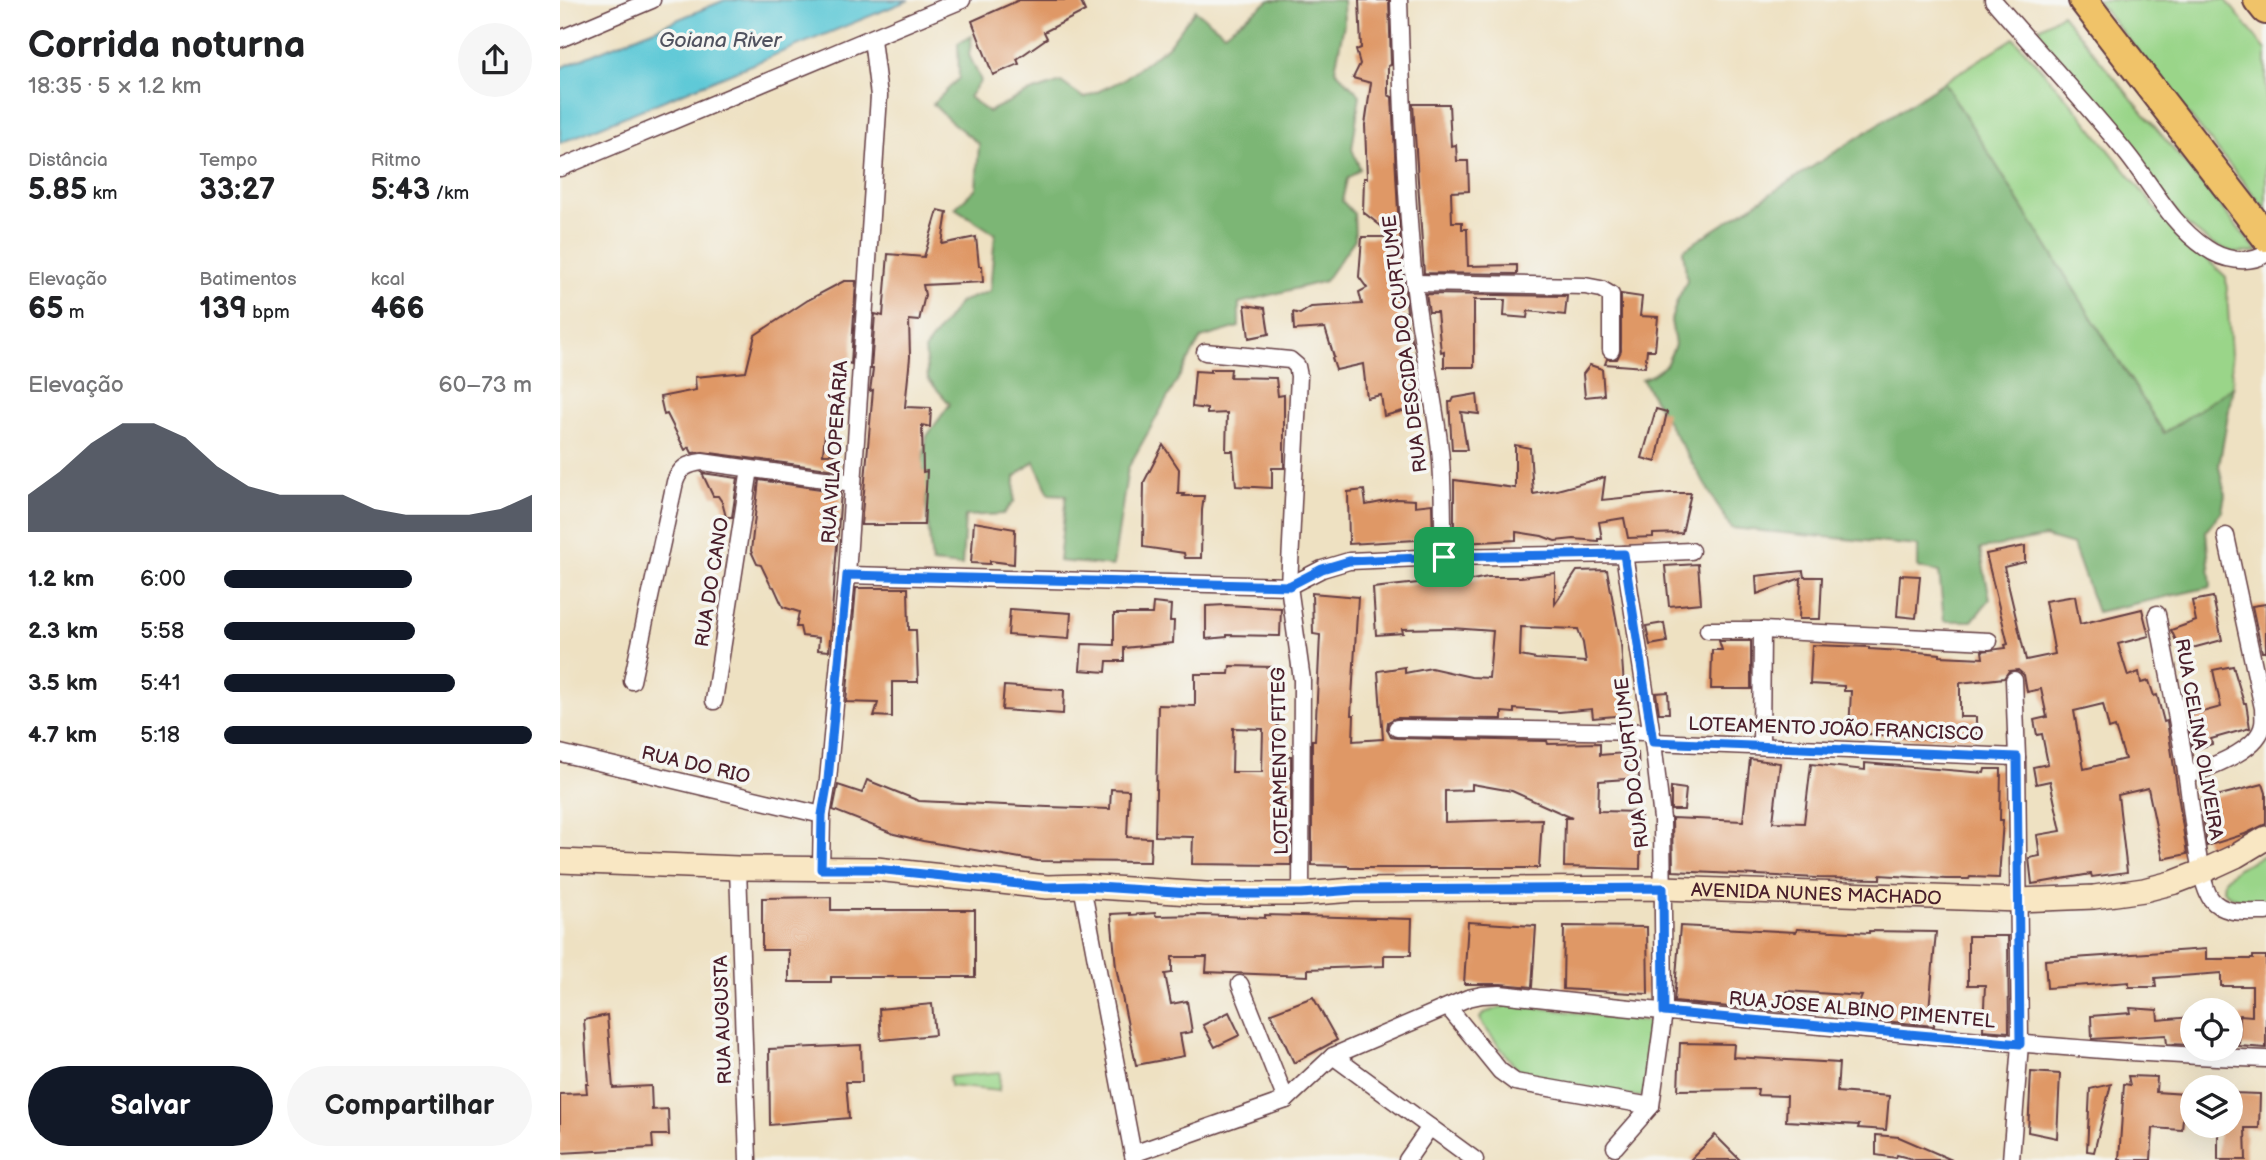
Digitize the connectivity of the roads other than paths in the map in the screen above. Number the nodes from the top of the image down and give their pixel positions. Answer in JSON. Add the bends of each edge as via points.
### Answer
{"nodes":[{"id":1,"x":652,"y":0,"type":"edge"},
{"id":2,"x":962,"y":0,"type":"edge"},
{"id":3,"x":1399,"y":0,"type":"edge"},
{"id":4,"x":1993,"y":0,"type":"edge"},
{"id":5,"x":2083,"y":0,"type":"edge"},
{"id":6,"x":2258,"y":0,"type":"edge"},
{"id":7,"x":2266,"y":10,"type":"edge"},
{"id":8,"x":560,"y":39,"type":"edge"},
{"id":9,"x":872,"y":39,"type":"junction"},
{"id":10,"x":560,"y":167,"type":"edge"},
{"id":11,"x":2266,"y":237,"type":"edge"},
{"id":12,"x":2266,"y":254,"type":"edge"},
{"id":13,"x":1414,"y":283,"type":"junction"},
{"id":14,"x":1611,"y":350,"type":"dead end"},
{"id":15,"x":1205,"y":352,"type":"dead end"},
{"id":16,"x":750,"y":469,"type":"junction"},
{"id":17,"x":853,"y":483,"type":"junction"},
{"id":18,"x":2226,"y":536,"type":"dead end"},
{"id":19,"x":1691,"y":551,"type":"dead end"},
{"id":20,"x":1624,"y":554,"type":"junction"},
{"id":21,"x":1444,"y":557,"type":"junction"},
{"id":22,"x":847,"y":575,"type":"junction"},
{"id":23,"x":1289,"y":586,"type":"junction"},
{"id":24,"x":2157,"y":614,"type":"dead end"},
{"id":25,"x":1708,"y":630,"type":"dead end"},
{"id":26,"x":1762,"y":630,"type":"junction"},
{"id":27,"x":1989,"y":641,"type":"dead end"},
{"id":28,"x":2014,"y":680,"type":"dead end"},
{"id":29,"x":632,"y":681,"type":"dead end"},
{"id":30,"x":714,"y":701,"type":"dead end"},
{"id":31,"x":1396,"y":728,"type":"dead end"},
{"id":32,"x":1652,"y":737,"type":"junction"},
{"id":33,"x":1761,"y":746,"type":"junction"},
{"id":34,"x":560,"y":753,"type":"edge"},
{"id":35,"x":2017,"y":757,"type":"junction"},
{"id":36,"x":2187,"y":776,"type":"junction"},
{"id":37,"x":822,"y":815,"type":"junction"},
{"id":38,"x":2266,"y":838,"type":"edge"},
{"id":39,"x":560,"y":861,"type":"edge"},
{"id":40,"x":738,"y":868,"type":"junction"},
{"id":41,"x":821,"y":869,"type":"junction"},
{"id":42,"x":2201,"y":872,"type":"junction"},
{"id":43,"x":1082,"y":886,"type":"junction"},
{"id":44,"x":1663,"y":888,"type":"junction"},
{"id":45,"x":1301,"y":894,"type":"junction"},
{"id":46,"x":2019,"y":900,"type":"junction"},
{"id":47,"x":2266,"y":912,"type":"edge"},
{"id":48,"x":1240,"y":985,"type":"dead end"},
{"id":49,"x":1448,"y":1007,"type":"junction"},
{"id":50,"x":1664,"y":1012,"type":"junction"},
{"id":51,"x":2020,"y":1044,"type":"junction"},
{"id":52,"x":1333,"y":1056,"type":"junction"},
{"id":53,"x":2266,"y":1059,"type":"edge"},
{"id":54,"x":1286,"y":1100,"type":"junction"},
{"id":55,"x":1651,"y":1106,"type":"junction"},
{"id":56,"x":1430,"y":1127,"type":"junction"},
{"id":57,"x":1615,"y":1147,"type":"dead end"},
{"id":58,"x":1133,"y":1157,"type":"edge"},
{"id":59,"x":737,"y":1160,"type":"edge"},
{"id":60,"x":748,"y":1160,"type":"edge"},
{"id":61,"x":1407,"y":1160,"type":"edge"},
{"id":62,"x":1475,"y":1160,"type":"edge"},
{"id":63,"x":2011,"y":1160,"type":"edge"}],
"edges":[{"from":1,"to":8,"type":"street"},
{"from":2,"to":9,"type":"street"},
{"from":3,"to":13,"type":"street","name":"RUA DESCIDA DO CURTUME"},
{"from":4,"to":12,"type":"street","via":[[2127,155],[2182,228],[2207,249],[2232,259],[2256,260]]},
{"from":5,"to":11,"type":"highway"},
{"from":6,"to":7,"type":"highway"},
{"from":9,"to":10,"type":"street"},
{"from":9,"to":17,"type":"street","name":"RUA VILA OPERÁRIA","via":[[879,96]]},
{"from":13,"to":14,"type":"street","via":[[1601,289],[1611,295]]},
{"from":13,"to":21,"type":"street","name":"RUA DESCIDA DO CURTUME","via":[[1441,454]]},
{"from":15,"to":23,"type":"street","name":"LOTEAMENTO FITEG","via":[[1278,358],[1297,366]]},
{"from":16,"to":17,"type":"street"},
{"from":16,"to":29,"type":"street","via":[[702,461],[679,470]]},
{"from":16,"to":30,"type":"street","name":"RUA DO CANO"},
{"from":17,"to":22,"type":"street","name":"RUA VILA OPERÁRIA"},
{"from":18,"to":36,"type":"street","via":[[2263,726],[2247,747]]},
{"from":19,"to":20,"type":"street"},
{"from":20,"to":21,"type":"street"},
{"from":20,"to":32,"type":"street","name":"RUA DO CURTUME"},
{"from":21,"to":23,"type":"street","via":[[1349,561]]},
{"from":22,"to":23,"type":"street"},
{"from":22,"to":37,"type":"street","name":"RUA VILA OPERÁRIA"},
{"from":23,"to":45,"type":"street","name":"LOTEAMENTO FITEG","via":[[1302,680]]},
{"from":24,"to":36,"type":"street","name":"RUA CELINA OLIVEIRA"},
{"from":25,"to":26,"type":"street"},
{"from":26,"to":27,"type":"street"},
{"from":26,"to":33,"type":"street"},
{"from":28,"to":35,"type":"street"},
{"from":31,"to":32,"type":"street","name":"LOTEAMENTO JOÃO FRANCISCO"},
{"from":32,"to":33,"type":"street","name":"LOTEAMENTO JOÃO FRANCISCO"},
{"from":32,"to":44,"type":"street","name":"RUA DO CURTUME","via":[[1662,819]]},
{"from":33,"to":35,"type":"street","name":"LOTEAMENTO JOÃO FRANCISCO"},
{"from":34,"to":37,"type":"street","name":"RUA DO RIO"},
{"from":35,"to":46,"type":"street"},
{"from":36,"to":42,"type":"street","name":"RUA CELINA OLIVEIRA"},
{"from":37,"to":41,"type":"street","name":"RUA VILA OPERÁRIA"},
{"from":38,"to":42,"type":"street","name":"AVENIDA NUNES MACHADO"},
{"from":39,"to":40,"type":"street","name":"AVENIDA NUNES MACHADO"},
{"from":40,"to":41,"type":"street","name":"AVENIDA NUNES MACHADO"},
{"from":40,"to":60,"type":"street","name":"RUA AUGUSTA"},
{"from":41,"to":43,"type":"street","name":"AVENIDA NUNES MACHADO","via":[[876,869],[1047,887]]},
{"from":42,"to":46,"type":"street","name":"AVENIDA NUNES MACHADO","via":[[2144,890]]},
{"from":42,"to":47,"type":"street","name":"RUA CELINA OLIVEIRA","via":[[2210,898],[2220,907]]},
{"from":43,"to":45,"type":"street","name":"AVENIDA NUNES MACHADO"},
{"from":43,"to":58,"type":"street"},
{"from":44,"to":45,"type":"street","name":"AVENIDA NUNES MACHADO"},
{"from":44,"to":46,"type":"street","name":"AVENIDA NUNES MACHADO"},
{"from":44,"to":50,"type":"street","name":"RUA DO CURTUME"},
{"from":46,"to":51,"type":"street"},
{"from":48,"to":54,"type":"street"},
{"from":49,"to":50,"type":"street","name":"RUA JOSE ALBINO PIMENTEL","via":[[1468,998],[1500,994]]},
{"from":49,"to":52,"type":"street","name":"RUA JOSE ALBINO PIMENTEL"},
{"from":49,"to":55,"type":"street","via":[[1515,1083]]},
{"from":50,"to":51,"type":"street","name":"RUA JOSE ALBINO PIMENTEL"},
{"from":50,"to":55,"type":"street","name":"RUA DO CURTUME"},
{"from":51,"to":53,"type":"street","name":"RUA JOSE ALBINO PIMENTEL"},
{"from":51,"to":63,"type":"street"},
{"from":52,"to":54,"type":"street"},
{"from":52,"to":56,"type":"street"},
{"from":54,"to":58,"type":"street"},
{"from":55,"to":57,"type":"street"},
{"from":56,"to":61,"type":"street"},
{"from":56,"to":62,"type":"street"},
{"from":59,"to":60,"type":"street","name":"RUA AUGUSTA"}]}
